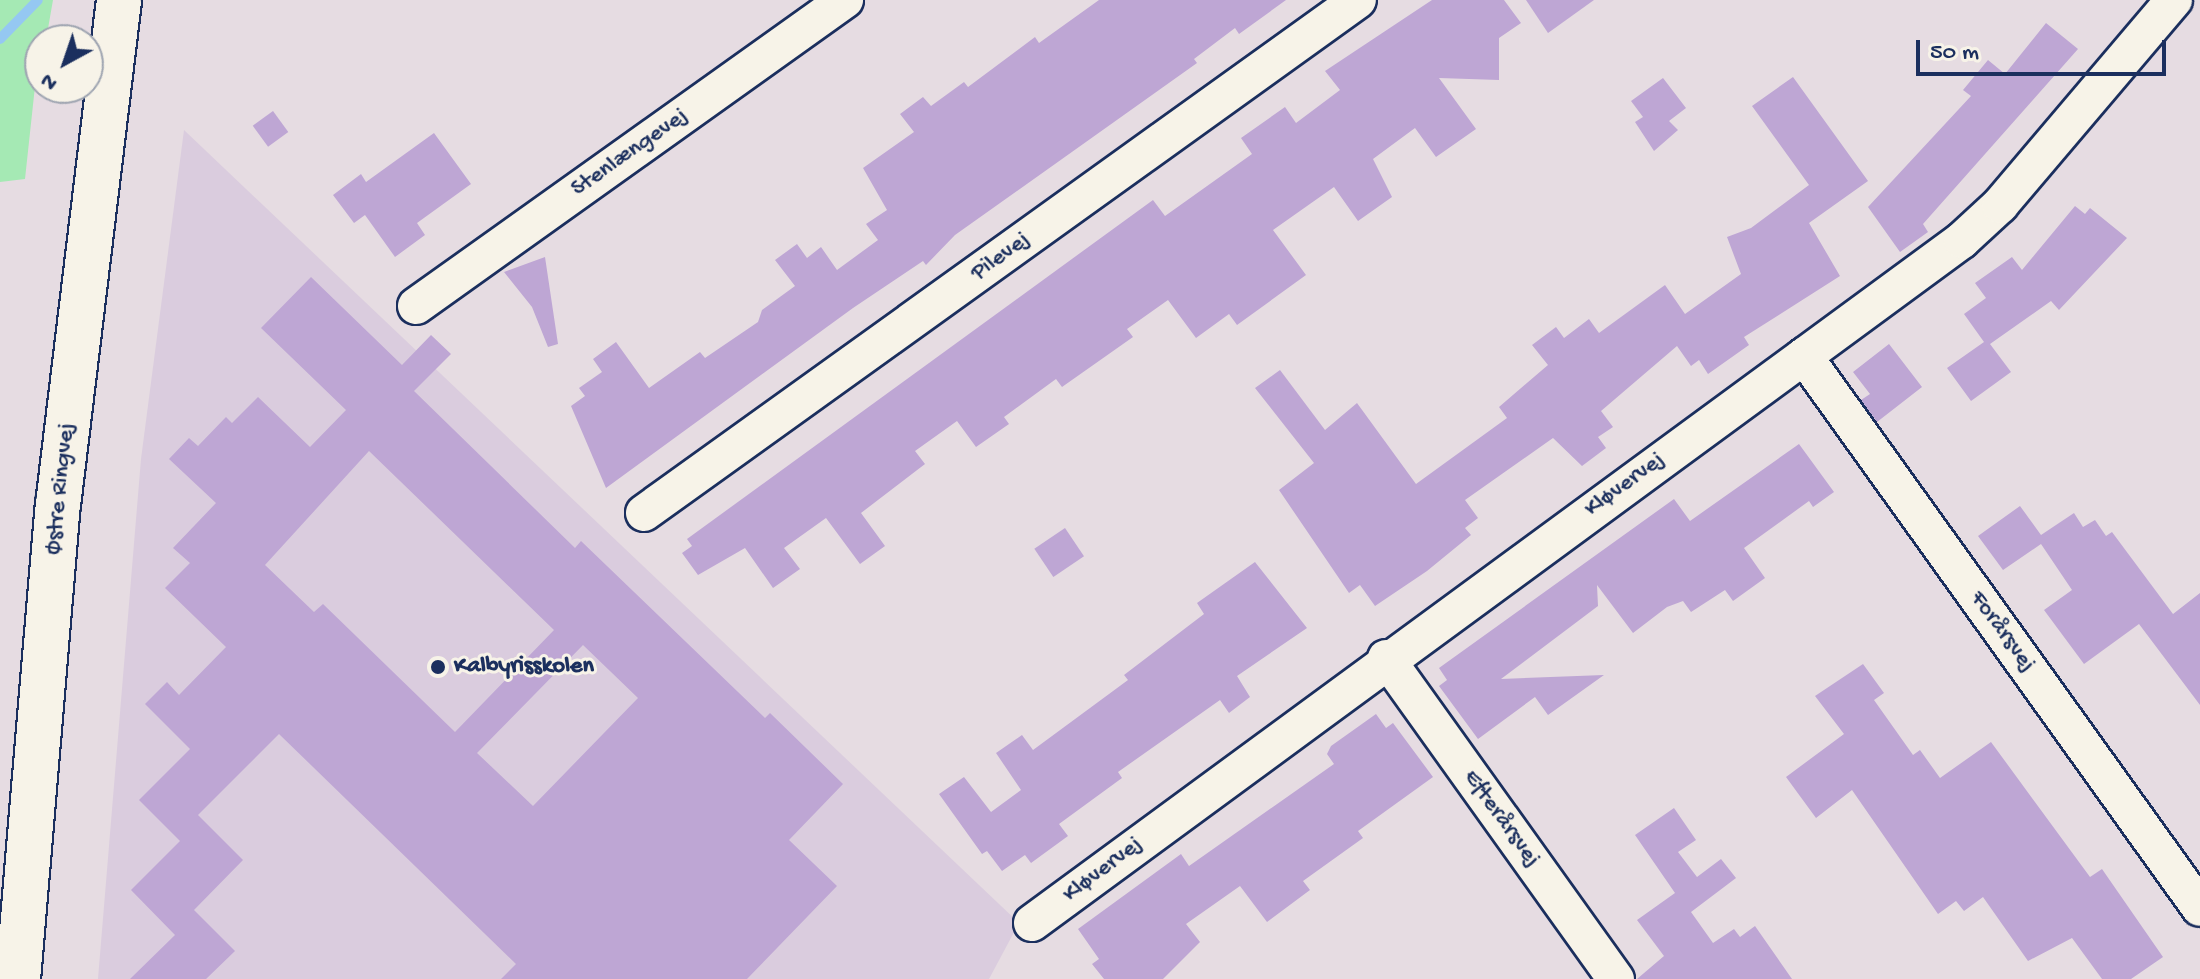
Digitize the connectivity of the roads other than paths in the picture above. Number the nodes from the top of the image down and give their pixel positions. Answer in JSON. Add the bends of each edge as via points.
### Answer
{"nodes":[{"id":1,"x":119,"y":0,"type":"edge"},
{"id":2,"x":845,"y":0,"type":"edge"},
{"id":3,"x":1358,"y":0,"type":"edge"},
{"id":4,"x":2174,"y":0,"type":"edge"},
{"id":5,"x":416,"y":306,"type":"dead end"},
{"id":6,"x":1804,"y":356,"type":"junction"},
{"id":7,"x":644,"y":513,"type":"dead end"},
{"id":8,"x":1386,"y":658,"type":"junction"},
{"id":9,"x":2200,"y":908,"type":"edge"},
{"id":10,"x":1032,"y":923,"type":"dead end"},
{"id":11,"x":18,"y":979,"type":"edge"},
{"id":12,"x":1616,"y":979,"type":"edge"}],
"edges":[{"from":1,"to":11,"type":"street","name":"Østre Ringvej","via":[[58,505]]},
{"from":2,"to":5,"type":"street","name":"Stenlængevej"},
{"from":3,"to":7,"type":"street","name":"Pilevej"},
{"from":4,"to":6,"type":"street","name":"Kløvervej","via":[[2000,205]]},
{"from":6,"to":8,"type":"street","name":"Kløvervej"},
{"from":6,"to":9,"type":"street","name":"Forårsvej"},
{"from":8,"to":10,"type":"street","name":"Kløvervej"},
{"from":8,"to":12,"type":"street","name":"Efterårsvej"}]}
